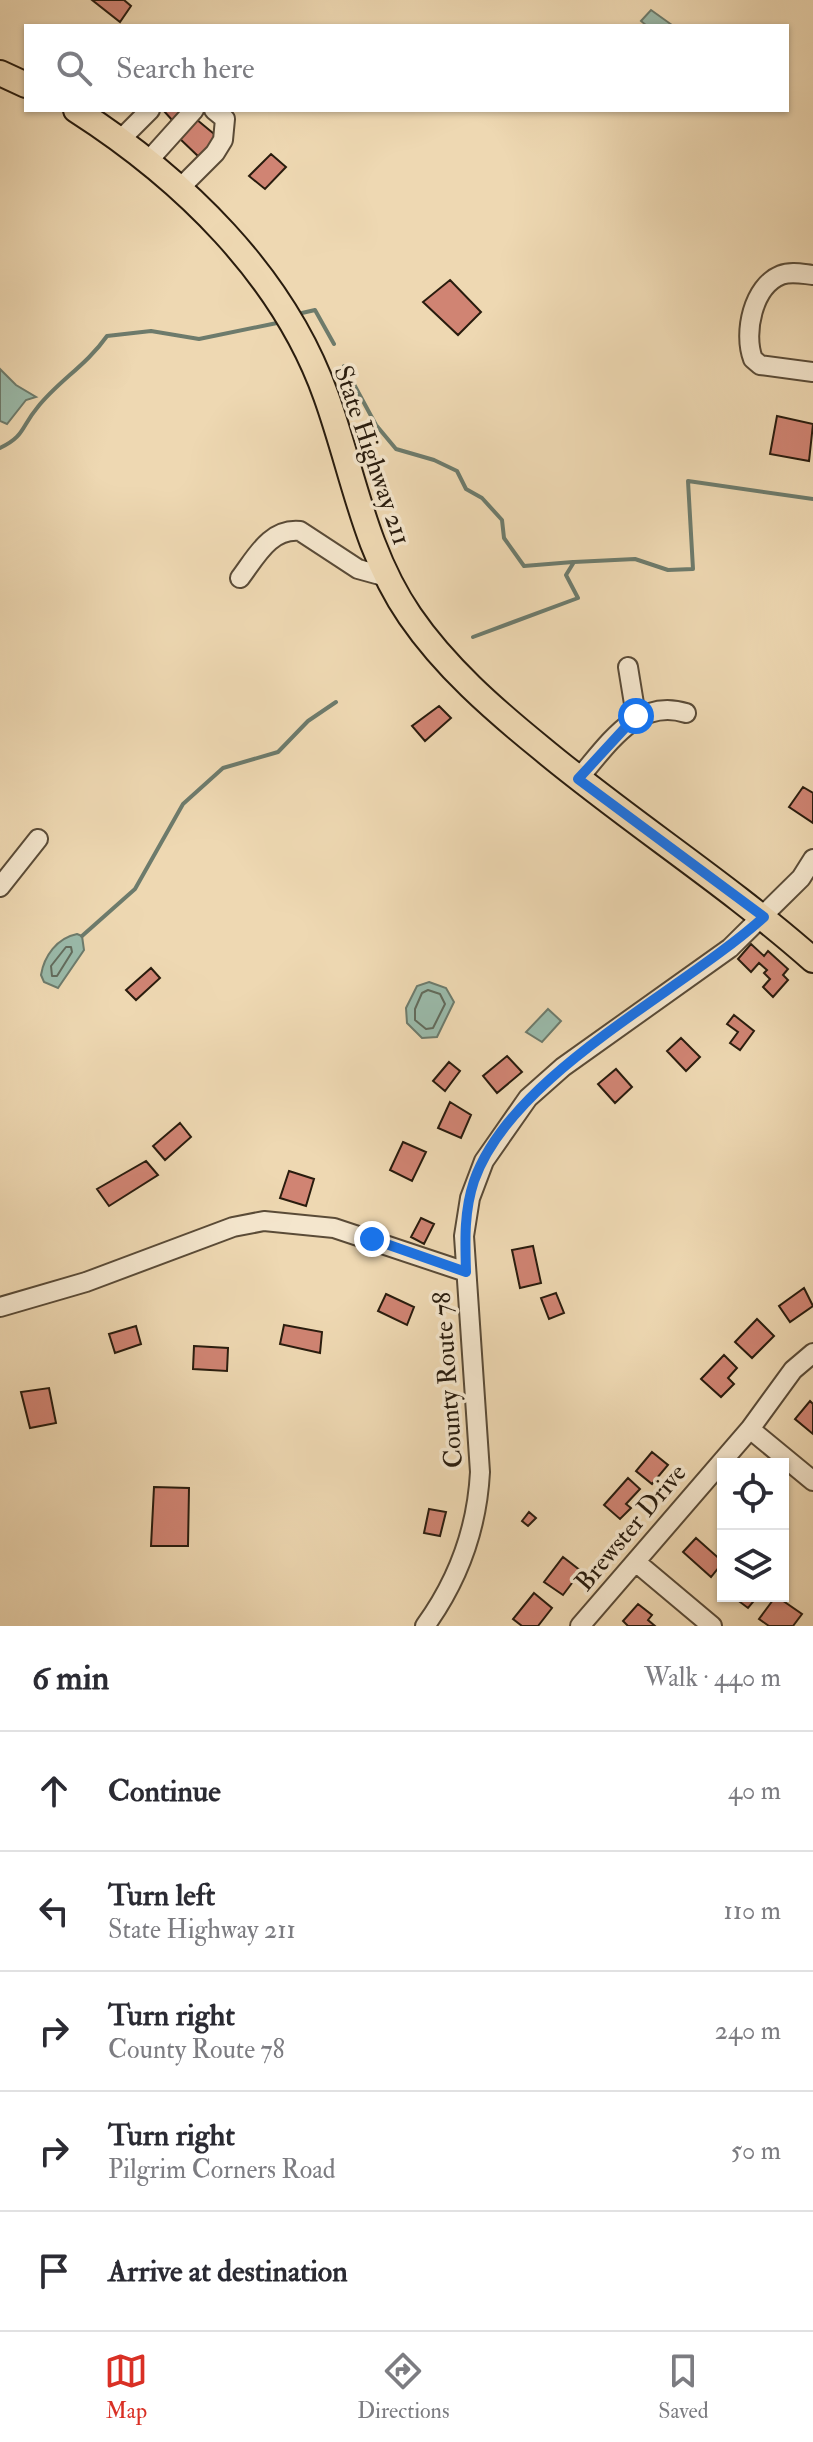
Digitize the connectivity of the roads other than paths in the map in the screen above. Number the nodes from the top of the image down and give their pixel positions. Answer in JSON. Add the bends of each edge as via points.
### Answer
{"nodes":[{"id":1,"x":0,"y":73,"type":"edge"},
{"id":2,"x":24,"y":84,"type":"edge"},
{"id":3,"x":79,"y":112,"type":"edge"},
{"id":4,"x":148,"y":112,"type":"edge"},
{"id":5,"x":192,"y":112,"type":"edge"},
{"id":6,"x":216,"y":112,"type":"edge"},
{"id":7,"x":121,"y":139,"type":"junction"},
{"id":8,"x":149,"y":160,"type":"junction"},
{"id":9,"x":179,"y":189,"type":"junction"},
{"id":10,"x":813,"y":275,"type":"edge"},
{"id":11,"x":813,"y":372,"type":"edge"},
{"id":12,"x":387,"y":577,"type":"junction"},
{"id":13,"x":240,"y":578,"type":"dead end"},
{"id":14,"x":628,"y":667,"type":"dead end"},
{"id":15,"x":686,"y":713,"type":"dead end"},
{"id":16,"x":636,"y":716,"type":"junction"},
{"id":17,"x":578,"y":779,"type":"junction"},
{"id":18,"x":38,"y":839,"type":"dead end"},
{"id":19,"x":813,"y":859,"type":"edge"},
{"id":20,"x":0,"y":887,"type":"edge"},
{"id":21,"x":764,"y":917,"type":"junction"},
{"id":22,"x":813,"y":960,"type":"edge"},
{"id":23,"x":466,"y":1272,"type":"junction"},
{"id":24,"x":0,"y":1307,"type":"edge"},
{"id":25,"x":813,"y":1353,"type":"edge"},
{"id":26,"x":750,"y":1429,"type":"junction"},
{"id":27,"x":813,"y":1481,"type":"edge"},
{"id":28,"x":637,"y":1563,"type":"junction"},
{"id":29,"x":425,"y":1626,"type":"edge"},
{"id":30,"x":580,"y":1626,"type":"edge"},
{"id":31,"x":712,"y":1626,"type":"edge"}],
"edges":[{"from":1,"to":2,"type":"main road"},
{"from":3,"to":7,"type":"main road","name":"State Highway 211"},
{"from":4,"to":7,"type":"street"},
{"from":5,"to":8,"type":"street"},
{"from":6,"to":9,"type":"street","via":[[225,119],[223,140]]},
{"from":7,"to":8,"type":"main road","name":"State Highway 211"},
{"from":8,"to":9,"type":"main road","name":"State Highway 211"},
{"from":9,"to":12,"type":"main road","name":"State Highway 211","via":[[231,241],[302,339],[326,395],[367,533]]},
{"from":10,"to":11,"type":"street","via":[[779,275],[764,288],[754,304],[750,338],[753,359],[760,365]]},
{"from":12,"to":13,"type":"street","via":[[358,569],[300,531],[290,530],[272,537]]},
{"from":12,"to":17,"type":"main road","name":"State Highway 211","via":[[442,659]]},
{"from":14,"to":16,"type":"street"},
{"from":15,"to":16,"type":"street","via":[[674,709]]},
{"from":16,"to":17,"type":"street"},
{"from":17,"to":21,"type":"main road","name":"State Highway 211"},
{"from":18,"to":20,"type":"street"},
{"from":19,"to":21,"type":"street","name":"County Route 78"},
{"from":21,"to":22,"type":"main road","name":"State Highway 211"},
{"from":21,"to":23,"type":"street","name":"County Route 78","via":[[528,1098],[475,1179],[466,1212]]},
{"from":23,"to":24,"type":"street","via":[[334,1228],[264,1221]]},
{"from":23,"to":29,"type":"street","name":"County Route 78","via":[[478,1509],[460,1570]]},
{"from":25,"to":26,"type":"street","name":"Brewster Drive","via":[[793,1370]]},
{"from":26,"to":27,"type":"street"},
{"from":26,"to":28,"type":"street","name":"Brewster Drive"},
{"from":28,"to":30,"type":"street","name":"Brewster Drive"},
{"from":28,"to":31,"type":"street"}]}
